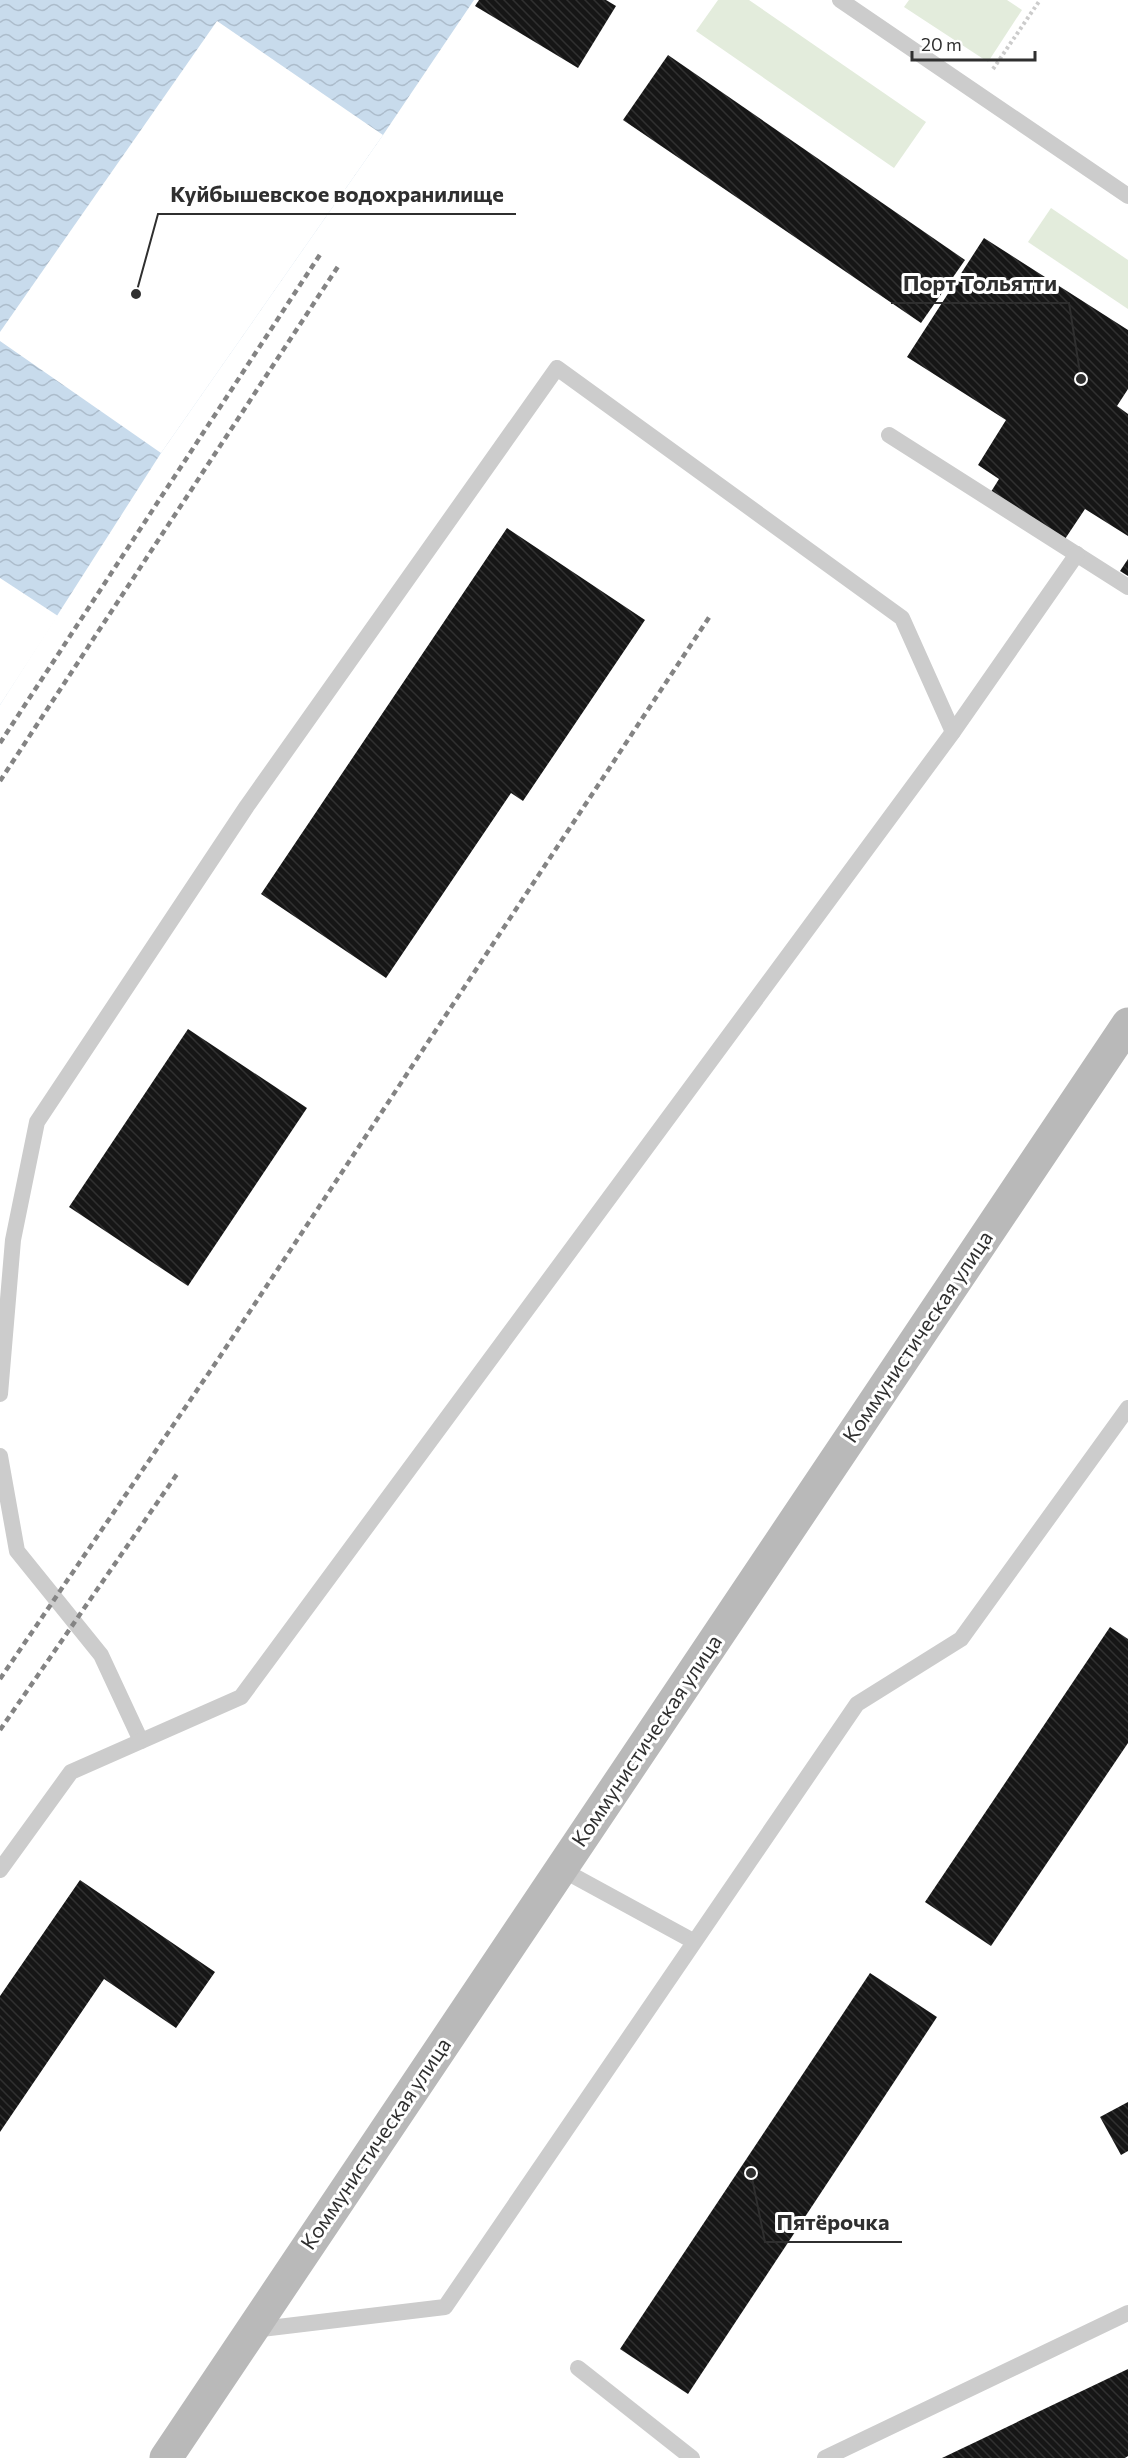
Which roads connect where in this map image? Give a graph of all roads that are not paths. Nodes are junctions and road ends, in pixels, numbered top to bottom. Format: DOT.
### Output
graph roads {
  1 [pos="840,0"];
  2 [pos="1128,196"];
  3 [pos="889,435"];
  4 [pos="1077,554"];
  5 [pos="1128,586"];
  6 [pos="953,732"];
  7 [pos="1128,1024"];
  8 [pos="0,1394"];
  9 [pos="1128,1408"];
  10 [pos="0,1456"];
  11 [pos="141,1742"];
  12 [pos="561,1869"];
  13 [pos="0,1870"];
  14 [pos="693,1941"];
  15 [pos="1128,2313"];
  16 [pos="252,2330"];
  17 [pos="578,2368"];
  18 [pos="166,2458"];
  19 [pos="692,2458"];
  20 [pos="825,2458"];
  1 -- 2 [label="lane"];
  3 -- 4 [label="lane"];
  4 -- 5 [label="lane"];
  4 -- 6 [label="lane"];
  6 -- 8 [label="lane"];
  6 -- 11 [label="lane"];
  7 -- 12 [label="main road, Коммунистическая улица"];
  9 -- 14 [label="lane"];
  10 -- 11 [label="lane"];
  11 -- 13 [label="lane"];
  12 -- 14 [label="lane"];
  12 -- 16 [label="main road, Коммунистическая улица"];
  14 -- 16 [label="lane"];
  15 -- 20 [label="lane"];
  16 -- 18 [label="main road, Коммунистическая улица"];
  17 -- 19 [label="lane"];
}
